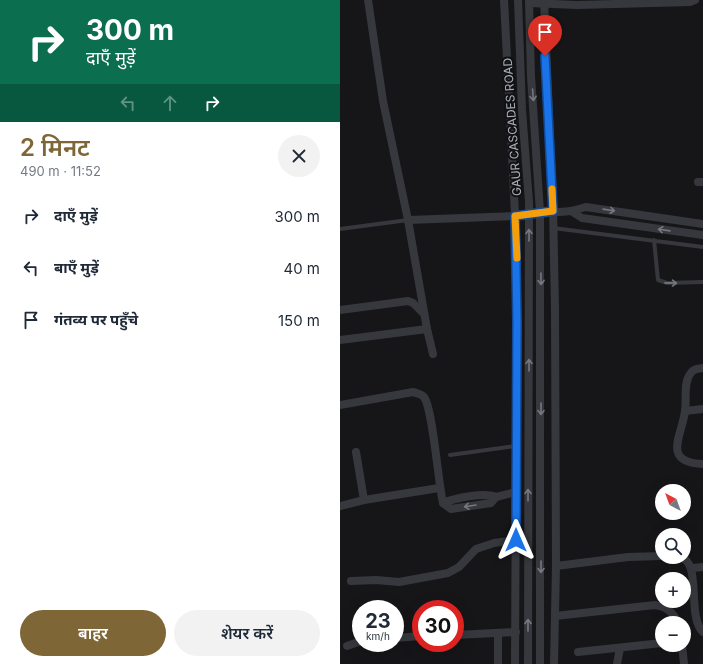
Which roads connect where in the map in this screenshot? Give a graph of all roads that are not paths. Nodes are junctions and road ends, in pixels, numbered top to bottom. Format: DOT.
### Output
graph roads {
  1 [pos="368,0"];
  2 [pos="504,0"];
  3 [pos="518,0"];
  4 [pos="695,0"];
  5 [pos="655,1"];
  6 [pos="529,2"];
  7 [pos="544,2"];
  8 [pos="553,211"];
  9 [pos="571,211"];
  10 [pos="540,212"];
  11 [pos="529,214"];
  12 [pos="515,216"];
  13 [pos="408,220"];
  14 [pos="703,224"];
  15 [pos="553,228"];
  16 [pos="340,229"];
  17 [pos="703,235"];
  18 [pos="654,240"];
  19 [pos="703,247"];
  20 [pos="703,282"];
  21 [pos="340,310"];
  22 [pos="424,314"];
  23 [pos="427,329"];
  24 [pos="340,340"];
  25 [pos="433,354"];
  26 [pos="703,368"];
  27 [pos="340,405"];
  28 [pos="703,410"];
  29 [pos="685,411"];
  30 [pos="541,441"];
  31 [pos="555,441"];
  32 [pos="516,446"];
  33 [pos="356,452"];
  34 [pos="450,455"];
  35 [pos="703,464"];
  36 [pos="439,488"];
  37 [pos="516,492"];
  38 [pos="364,500"];
  39 [pos="340,506"];
  40 [pos="516,540"];
  41 [pos="528,540"];
  42 [pos="541,540"];
  43 [pos="655,556"];
  44 [pos="690,564"];
  45 [pos="556,566"];
  46 [pos="703,567"];
  47 [pos="692,568"];
  48 [pos="351,581"];
  49 [pos="555,616"];
  50 [pos="674,616"];
  51 [pos="516,632"];
  52 [pos="703,632"];
  53 [pos="498,633"];
  54 [pos="464,635"];
  55 [pos="352,644"];
  56 [pos="655,644"];
  57 [pos="347,646"];
  58 [pos="620,648"];
  59 [pos="578,652"];
  60 [pos="683,652"];
  61 [pos="498,664"];
  62 [pos="516,664"];
  63 [pos="528,664"];
  64 [pos="540,664"];
  65 [pos="554,664"];
  66 [pos="617,664"];
  67 [pos="684,664"];
  1 -- 13 [label="street"];
  2 -- 12 [label="street"];
  3 -- 11 [label="street, GAUR CASCADES ROAD"];
  4 -- 5 [label="street"];
  5 -- 7 [label="street"];
  6 -- 7 [label="street"];
  6 -- 10 [label="street, GAUR CASCADES ROAD, one-way"];
  7 -- 8 [label="street"];
  8 -- 9 [label="street"];
  8 -- 10 [label="street"];
  8 -- 15 [label="street"];
  9 -- 14 [label="street, one-way"];
  17 -- 9 [label="street, one-way"];
  10 -- 11 [label="street"];
  10 -- 30 [label="street, GAUR CASCADES ROAD, one-way"];
  11 -- 12 [label="street"];
  41 -- 11 [label="street, GAUR CASCADES ROAD, one-way"];
  12 -- 13 [label="street"];
  12 -- 32 [label="street"];
  13 -- 16 [label="lane"];
  13 -- 22 [label="street"];
  15 -- 18 [label="lane"];
  15 -- 31 [label="street"];
  18 -- 19 [label="lane"];
  18 -- 20 [label="lane, one-way"];
  21 -- 22 [label="street"];
  22 -- 23 [label="street"];
  23 -- 24 [label="street"];
  23 -- 25 [label="street"];
  26 -- 29 [label="street"];
  27 -- 36 [label="street"];
  28 -- 29 [label="street"];
  29 -- 35 [label="street"];
  30 -- 31 [label="street"];
  30 -- 42 [label="street, GAUR CASCADES ROAD"];
  31 -- 45 [label="street"];
  32 -- 34 [label="lane"];
  32 -- 37 [label="street"];
  33 -- 38 [label="street"];
  36 -- 37 [label="street"];
  36 -- 38 [label="street"];
  37 -- 40 [label="street"];
  38 -- 39 [label="street"];
  40 -- 48 [label="street"];
  40 -- 51 [label="street"];
  41 -- 42 [label="street"];
  63 -- 41 [label="street, GAUR CASCADES ROAD, one-way"];
  42 -- 64 [label="street, GAUR CASCADES ROAD, one-way"];
  43 -- 45 [label="street"];
  44 -- 47 [label="street"];
  45 -- 49 [label="street"];
  46 -- 47 [label="street"];
  47 -- 52 [label="street"];
  49 -- 50 [label="street"];
  49 -- 65 [label="street"];
  51 -- 53 [label="street"];
  51 -- 62 [label="street"];
  53 -- 54 [label="street"];
  53 -- 61 [label="street"];
  55 -- 57 [label="street"];
  56 -- 58 [label="street"];
  58 -- 59 [label="street"];
  58 -- 66 [label="street"];
  60 -- 67 [label="street"];
}
